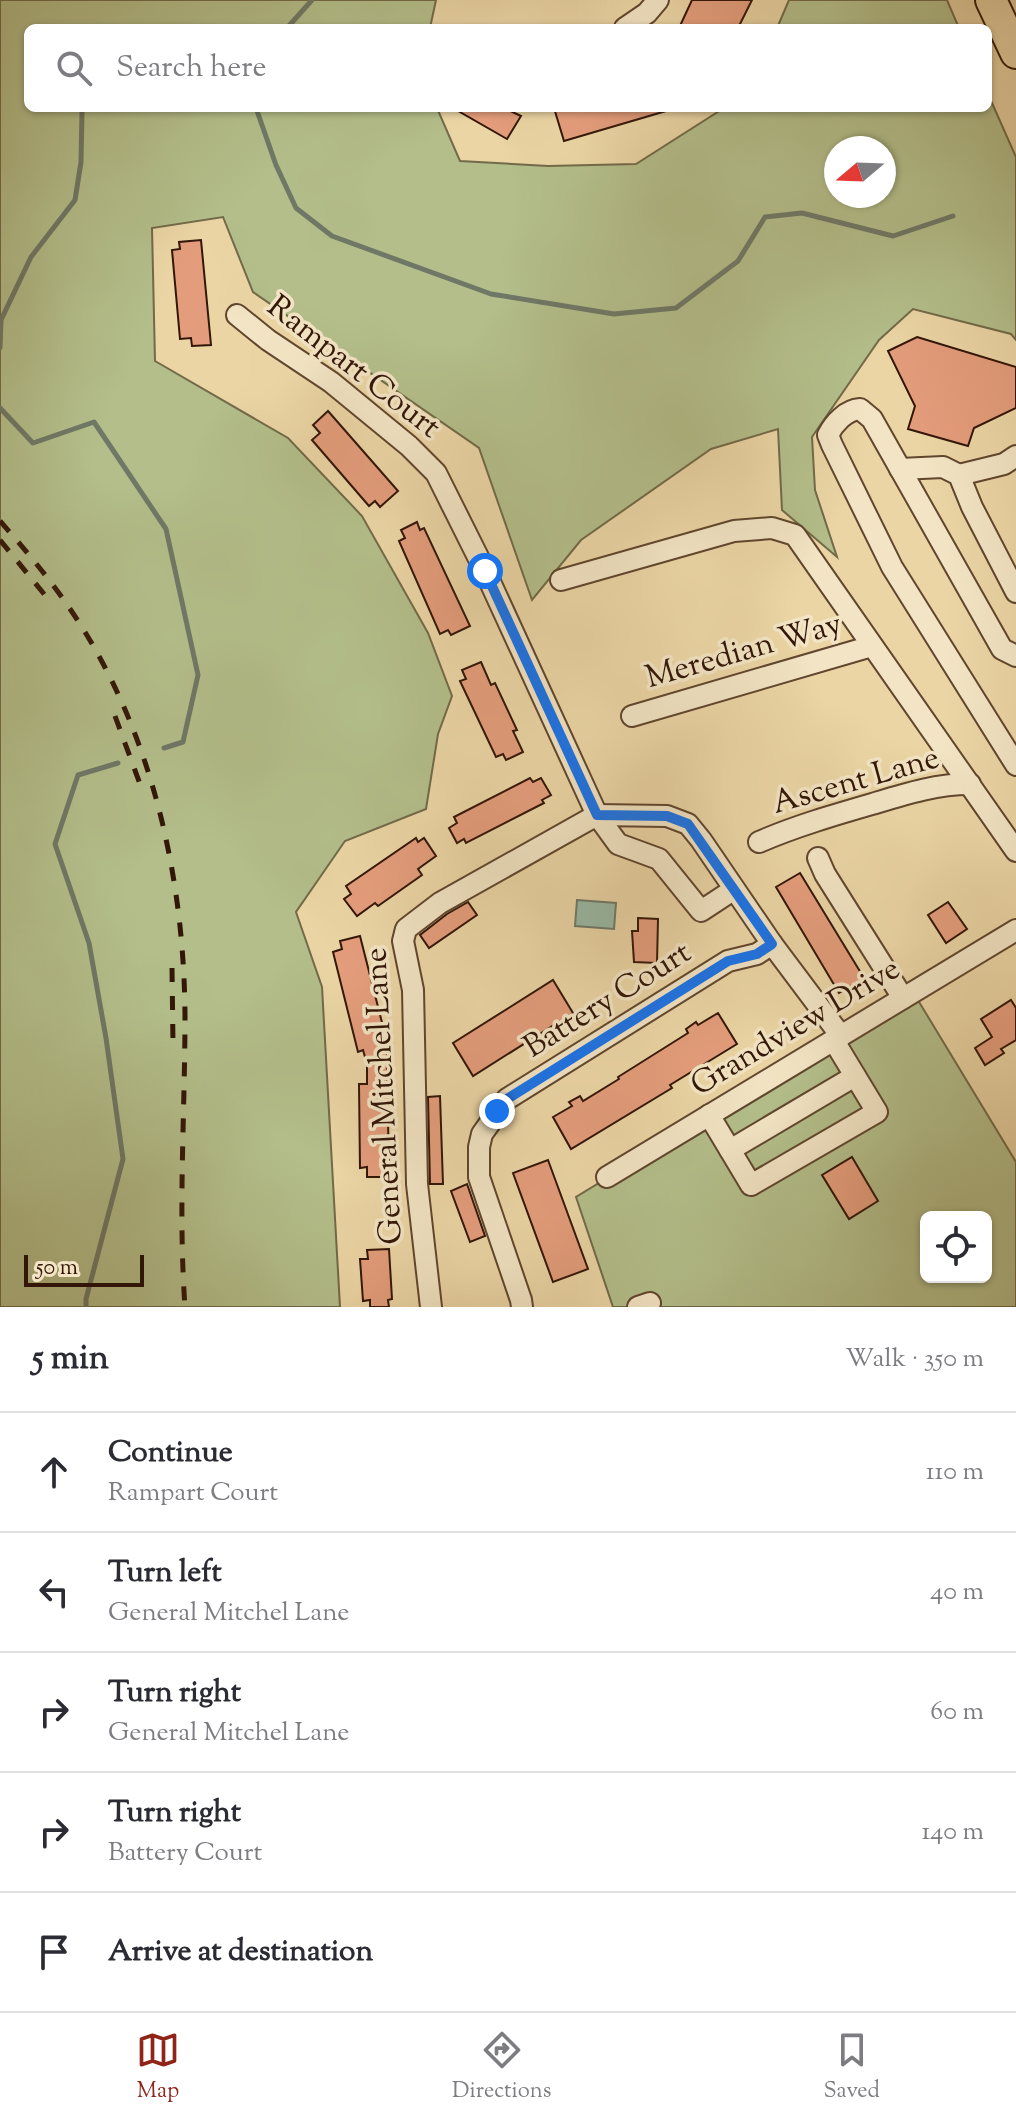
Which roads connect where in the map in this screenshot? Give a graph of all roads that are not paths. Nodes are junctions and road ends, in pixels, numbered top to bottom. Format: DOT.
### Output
graph roads {
  1 [pos="658,0"];
  2 [pos="991,0"];
  3 [pos="631,24"];
  4 [pos="1016,53"];
  5 [pos="237,315"];
  6 [pos="1016,456"];
  7 [pos="900,469"];
  8 [pos="959,475"];
  9 [pos="561,580"];
  10 [pos="1016,592"];
  11 [pos="872,646"];
  12 [pos="1016,656"];
  13 [pos="632,716"];
  14 [pos="1016,765"];
  15 [pos="970,784"];
  16 [pos="597,815"];
  17 [pos="759,842"];
  18 [pos="1016,851"];
  19 [pos="818,858"];
  20 [pos="733,890"];
  21 [pos="1016,930"];
  22 [pos="772,944"];
  23 [pos="903,998"];
  24 [pos="837,1038"];
  25 [pos="855,1076"];
  26 [pos="709,1115"];
  27 [pos="730,1150"];
  28 [pos="607,1177"];
  29 [pos="431,1307"];
  30 [pos="522,1307"];
  1 -- 3 [label="street"];
  2 -- 4 [label="highway"];
  5 -- 16 [label="street, Rampart Court"];
  6 -- 8 [label="street"];
  7 -- 8 [label="street"];
  7 -- 12 [label="street"];
  7 -- 14 [label="street"];
  8 -- 10 [label="street"];
  9 -- 11 [label="street"];
  11 -- 13 [label="street, Meredian Way"];
  11 -- 15 [label="street"];
  15 -- 17 [label="street, Ascent Lane"];
  15 -- 18 [label="street"];
  16 -- 20 [label="street"];
  16 -- 20 [label="street, Rampart Court"];
  16 -- 29 [label="street, General Mitchel Lane"];
  19 -- 23 [label="street"];
  20 -- 22 [label="street"];
  21 -- 23 [label="street, Grandview Drive"];
  22 -- 24 [label="street"];
  22 -- 30 [label="street, Battery Court"];
  23 -- 24 [label="street, Grandview Drive"];
  24 -- 25 [label="street"];
  24 -- 26 [label="street, Grandview Drive"];
  25 -- 27 [label="street"];
  25 -- 27 [label="street"];
  26 -- 27 [label="street"];
  26 -- 28 [label="street, Grandview Drive"];
}
